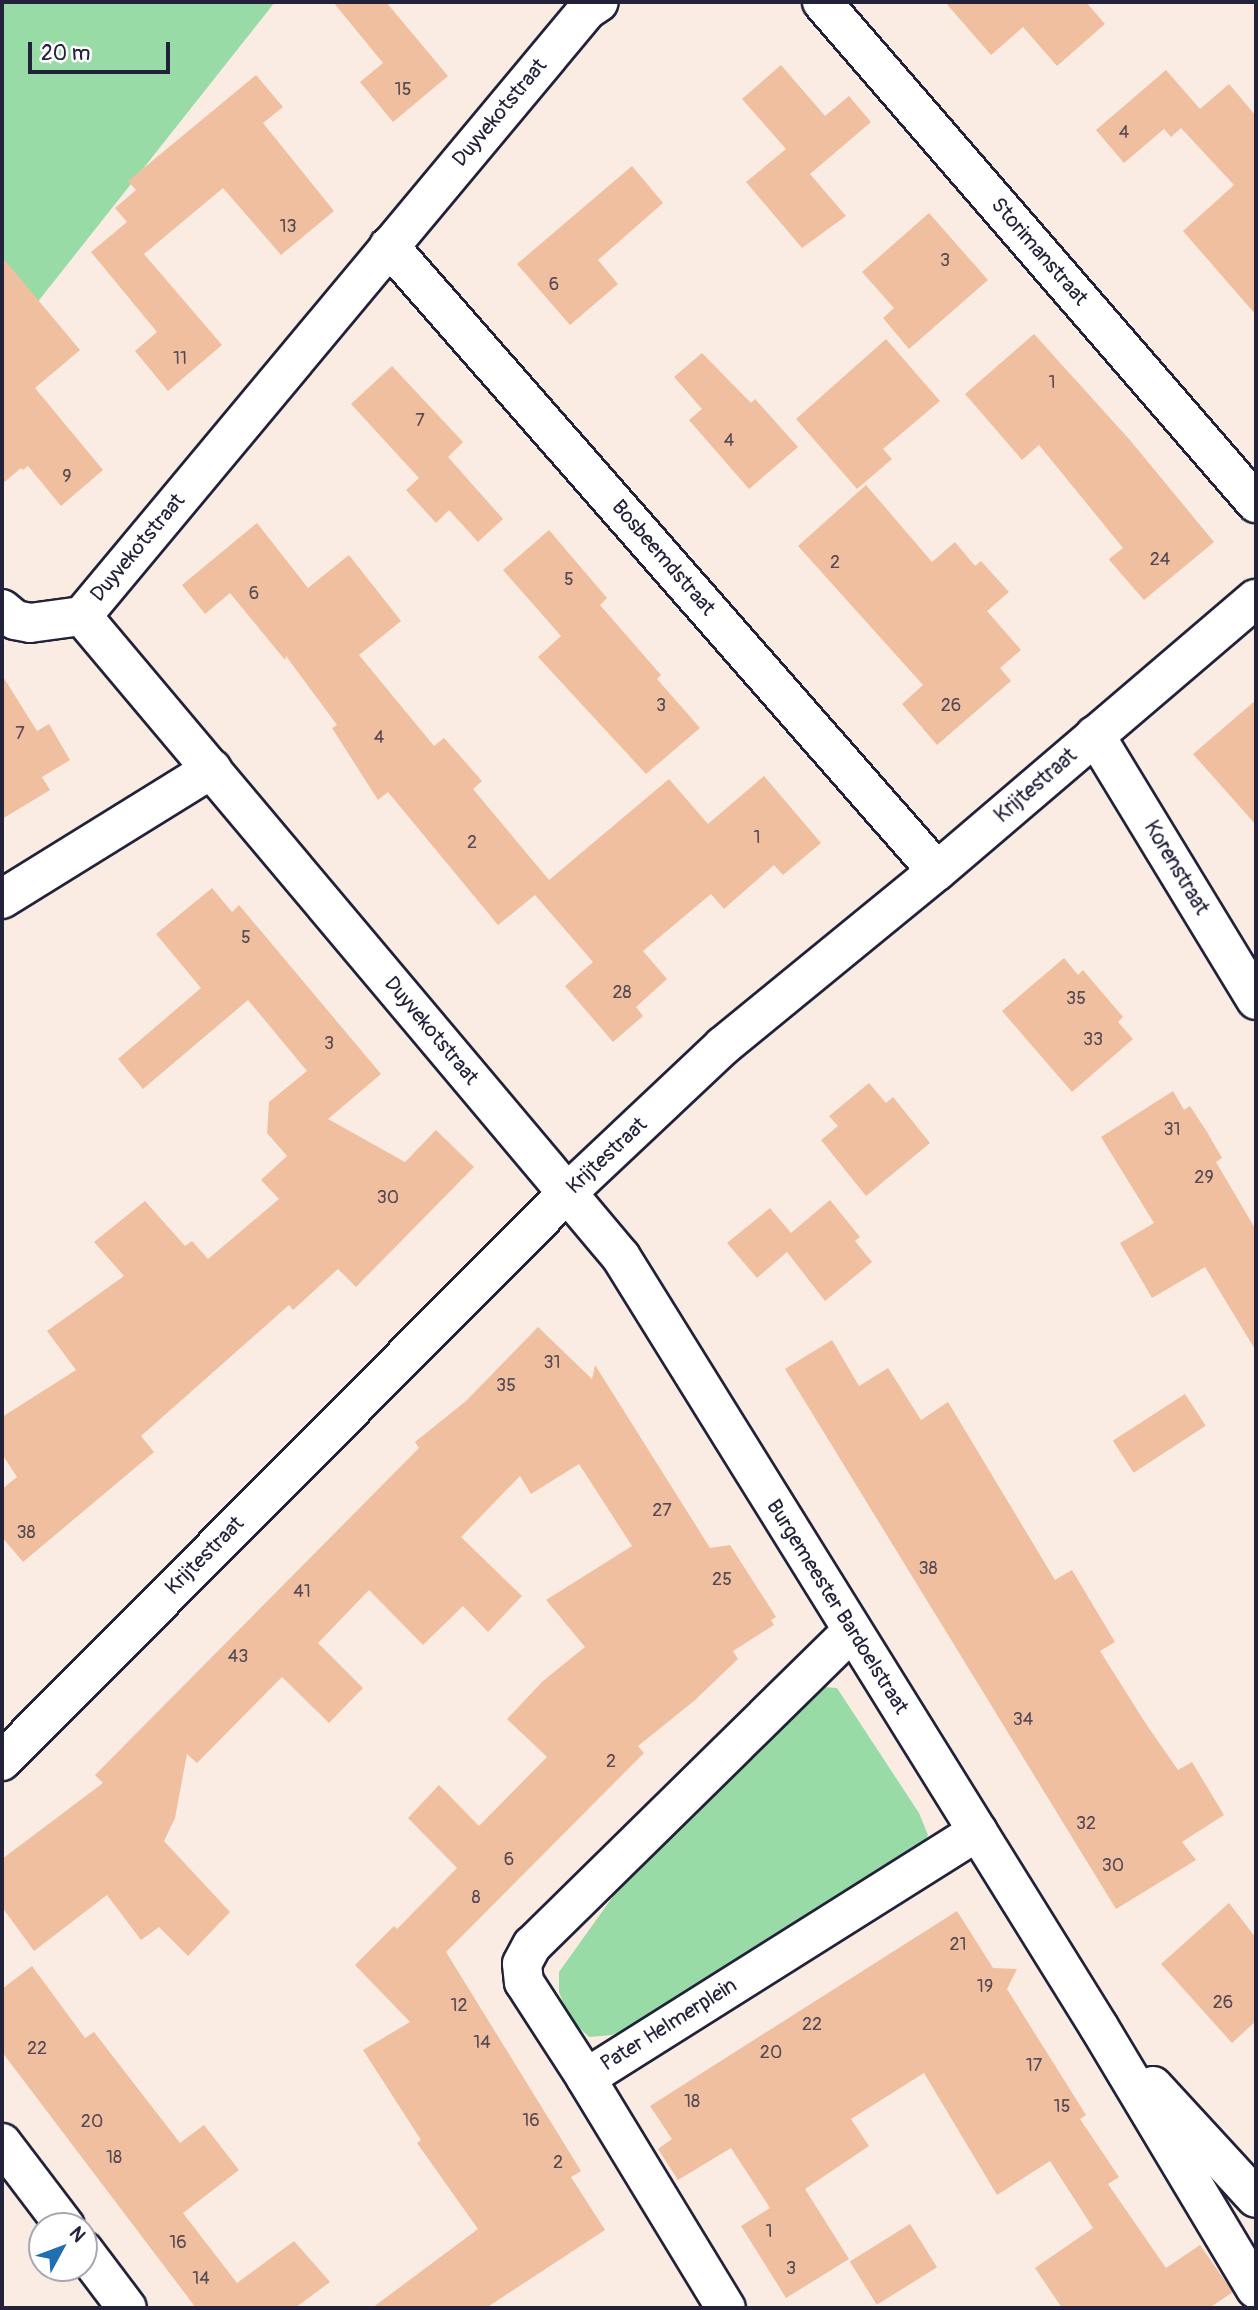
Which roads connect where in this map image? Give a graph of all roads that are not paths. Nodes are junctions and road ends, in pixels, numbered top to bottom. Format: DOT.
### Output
graph roads {
  1 [pos="599,2"];
  2 [pos="822,2"];
  3 [pos="389,246"];
  4 [pos="1256,503"];
  5 [pos="1256,599"];
  6 [pos="2,609"];
  7 [pos="82,616"];
  8 [pos="1095,735"];
  9 [pos="212,769"];
  10 [pos="937,871"];
  11 [pos="2,899"];
  12 [pos="1256,1000"];
  13 [pos="567,1193"];
  14 [pos="852,1631"];
  15 [pos="2,1761"];
  16 [pos="978,1830"];
  17 [pos="1099,2027"];
  18 [pos="586,2078"];
  19 [pos="2,2143"];
  20 [pos="1256,2198"];
  21 [pos="54,2212"];
  22 [pos="98,2280"];
  23 [pos="1256,2289"];
  24 [pos="109,2302"];
  25 [pos="726,2308"];
  1 -- 3 [label="street, Duyvekotstraat"];
  2 -- 4 [label="street, Storimanstraat"];
  3 -- 7 [label="street, Duyvekotstraat"];
  3 -- 10 [label="street, Bosbeemdstraat"];
  5 -- 8 [label="street, Krijtestraat"];
  6 -- 7 [label="street"];
  7 -- 9 [label="street, Duyvekotstraat"];
  8 -- 10 [label="street, Krijtestraat"];
  8 -- 12 [label="street, Korenstraat"];
  9 -- 11 [label="street"];
  9 -- 13 [label="street, Duyvekotstraat"];
  10 -- 13 [label="street, Krijtestraat"];
  13 -- 14 [label="street, Burgemeester Bardoelstraat"];
  13 -- 15 [label="street, Krijtestraat"];
  14 -- 16 [label="street, Burgemeester Bardoelstraat"];
  14 -- 18 [label="street, Pater Helmerplein"];
  16 -- 17 [label="street, Burgemeester Bardoelstraat"];
  16 -- 18 [label="street, Pater Helmerplein"];
  17 -- 20 [label="street, Burgemeester Bardoelstraat"];
  17 -- 23 [label="street, Burgemeester Bardoelstraat"];
  18 -- 25 [label="street"];
  19 -- 21 [label="street"];
  22 -- 24 [label="street"];
}
